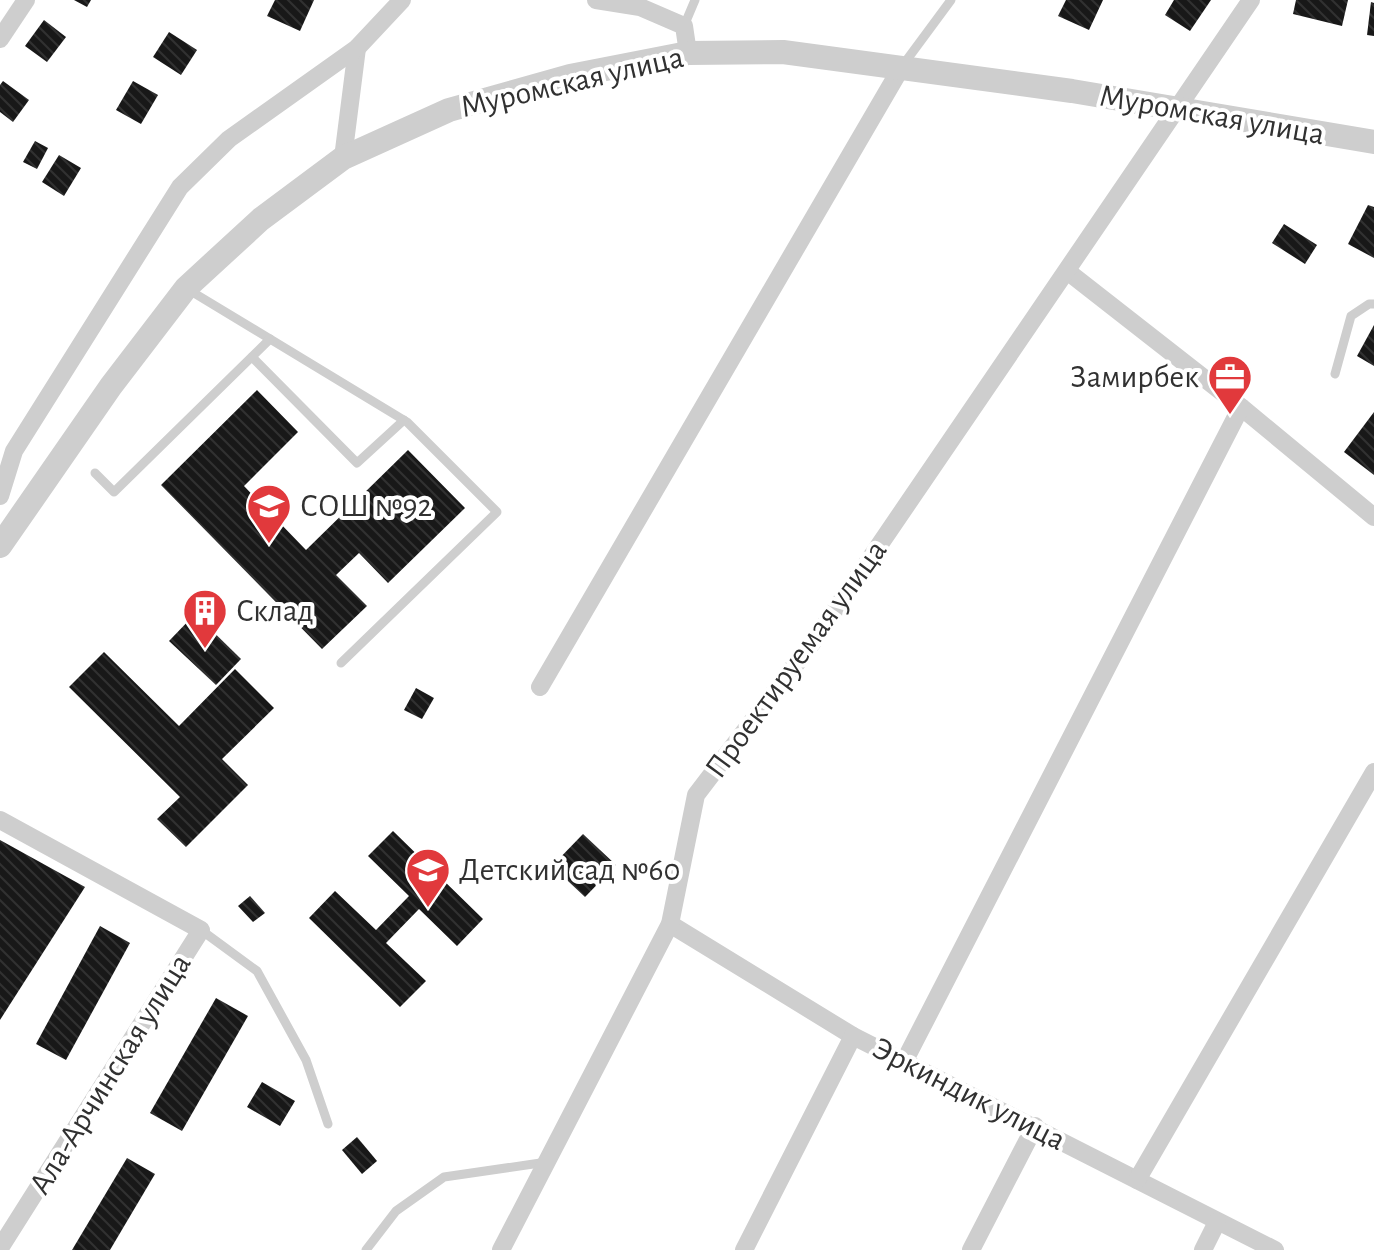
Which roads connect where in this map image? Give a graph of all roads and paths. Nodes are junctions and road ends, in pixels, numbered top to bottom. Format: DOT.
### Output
graph roads {
  1 [pos="26,0"];
  2 [pos="402,0"];
  3 [pos="596,0"];
  4 [pos="695,0"];
  5 [pos="951,0"];
  6 [pos="1251,0"];
  7 [pos="684,26"];
  8 [pos="0,39"];
  9 [pos="357,48"];
  10 [pos="688,53"];
  11 [pos="901,68"];
  12 [pos="1176,110"];
  13 [pos="1374,142"];
  14 [pos="343,158"];
  15 [pos="1067,271"];
  16 [pos="186,288"];
  17 [pos="1374,304"];
  18 [pos="270,339"];
  19 [pos="252,357"];
  20 [pos="1335,374"];
  21 [pos="1241,407"];
  22 [pos="404,420"];
  23 [pos="95,473"];
  24 [pos="0,496"];
  25 [pos="1374,517"];
  26 [pos="0,546"];
  27 [pos="341,663"];
  28 [pos="540,687"];
  29 [pos="1374,772"];
  30 [pos="0,820"];
  31 [pos="670,924"];
  32 [pos="201,930"];
  33 [pos="853,1036"];
  34 [pos="904,1062"];
  35 [pos="328,1124"];
  36 [pos="1035,1126"];
  37 [pos="547,1162"];
  38 [pos="1137,1180"];
  39 [pos="1217,1222"];
  40 [pos="0,1248"];
  41 [pos="366,1250"];
  42 [pos="501,1250"];
  43 [pos="744,1250"];
  44 [pos="971,1250"];
  45 [pos="1203,1250"];
  46 [pos="1275,1250"];
  1 -- 8 [label="street"];
  2 -- 9 [label="street"];
  3 -- 7 [label="street"];
  4 -- 7 [label="lane"];
  5 -- 11 [label="lane"];
  6 -- 12 [label="street, Проектируемая улица"];
  7 -- 10 [label="street"];
  9 -- 14 [label="street"];
  9 -- 24 [label="street"];
  10 -- 11 [label="street, Муромская улица"];
  10 -- 14 [label="street, Муромская улица"];
  11 -- 12 [label="street, Муромская улица"];
  11 -- 28 [label="street"];
  12 -- 13 [label="street, Муромская улица"];
  12 -- 15 [label="street, Проектируемая улица"];
  14 -- 16 [label="street, Муромская улица"];
  15 -- 21 [label="street"];
  15 -- 31 [label="street, Проектируемая улица"];
  16 -- 18 [label="lane"];
  16 -- 26 [label="street, Муромская улица"];
  17 -- 20 [label="lane"];
  18 -- 19 [label="lane"];
  18 -- 22 [label="lane"];
  19 -- 22 [label="lane"];
  19 -- 23 [label="lane"];
  21 -- 25 [label="street"];
  21 -- 34 [label="street"];
  22 -- 27 [label="lane"];
  29 -- 38 [label="street"];
  30 -- 32 [label="street, Ала-Арчинская улица"];
  31 -- 33 [label="street, Эркиндик улица"];
  31 -- 37 [label="street, Проектируемая улица"];
  32 -- 35 [label="lane"];
  32 -- 40 [label="street, Ала-Арчинская улица"];
  33 -- 34 [label="street, Эркиндик улица"];
  33 -- 43 [label="street"];
  34 -- 36 [label="street, Эркиндик улица"];
  36 -- 38 [label="street, Эркиндик улица"];
  36 -- 44 [label="street"];
  37 -- 41 [label="lane"];
  37 -- 42 [label="street, Проектируемая улица"];
  38 -- 39 [label="street, Эркиндик улица"];
  39 -- 45 [label="street"];
  39 -- 46 [label="street, Эркиндик улица"];
}
